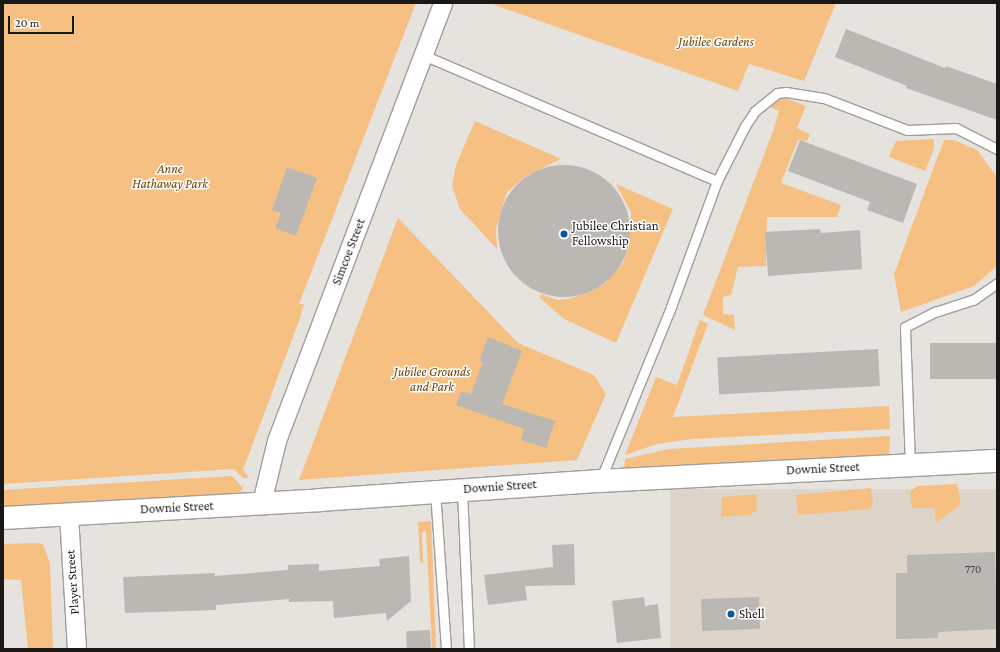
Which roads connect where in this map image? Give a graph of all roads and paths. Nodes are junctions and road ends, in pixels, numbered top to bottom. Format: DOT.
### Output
graph roads {
  1 [pos="443,3"];
  2 [pos="423,56"];
  3 [pos="997,149"];
  4 [pos="717,181"];
  5 [pos="997,282"];
  6 [pos="997,460"];
  7 [pos="910,465"];
  8 [pos="600,481"];
  9 [pos="462,490"];
  10 [pos="435,491"];
  11 [pos="262,503"];
  12 [pos="69,515"];
  13 [pos="3,518"];
  14 [pos="77,649"];
  15 [pos="446,649"];
  16 [pos="469,649"];
  1 -- 2 [label="street, Simcoe Street"];
  2 -- 4 [label="lane"];
  2 -- 11 [label="street, Simcoe Street"];
  3 -- 4 [label="lane"];
  4 -- 8 [label="lane"];
  5 -- 7 [label="lane"];
  6 -- 7 [label="main road, Downie Street"];
  7 -- 8 [label="main road, Downie Street"];
  8 -- 9 [label="main road, Downie Street"];
  9 -- 10 [label="main road, Downie Street"];
  9 -- 16 [label="lane"];
  10 -- 11 [label="main road, Downie Street"];
  10 -- 15 [label="lane"];
  11 -- 12 [label="main road, Downie Street"];
  12 -- 13 [label="main road, Downie Street"];
  12 -- 14 [label="street, Player Street"];
}
